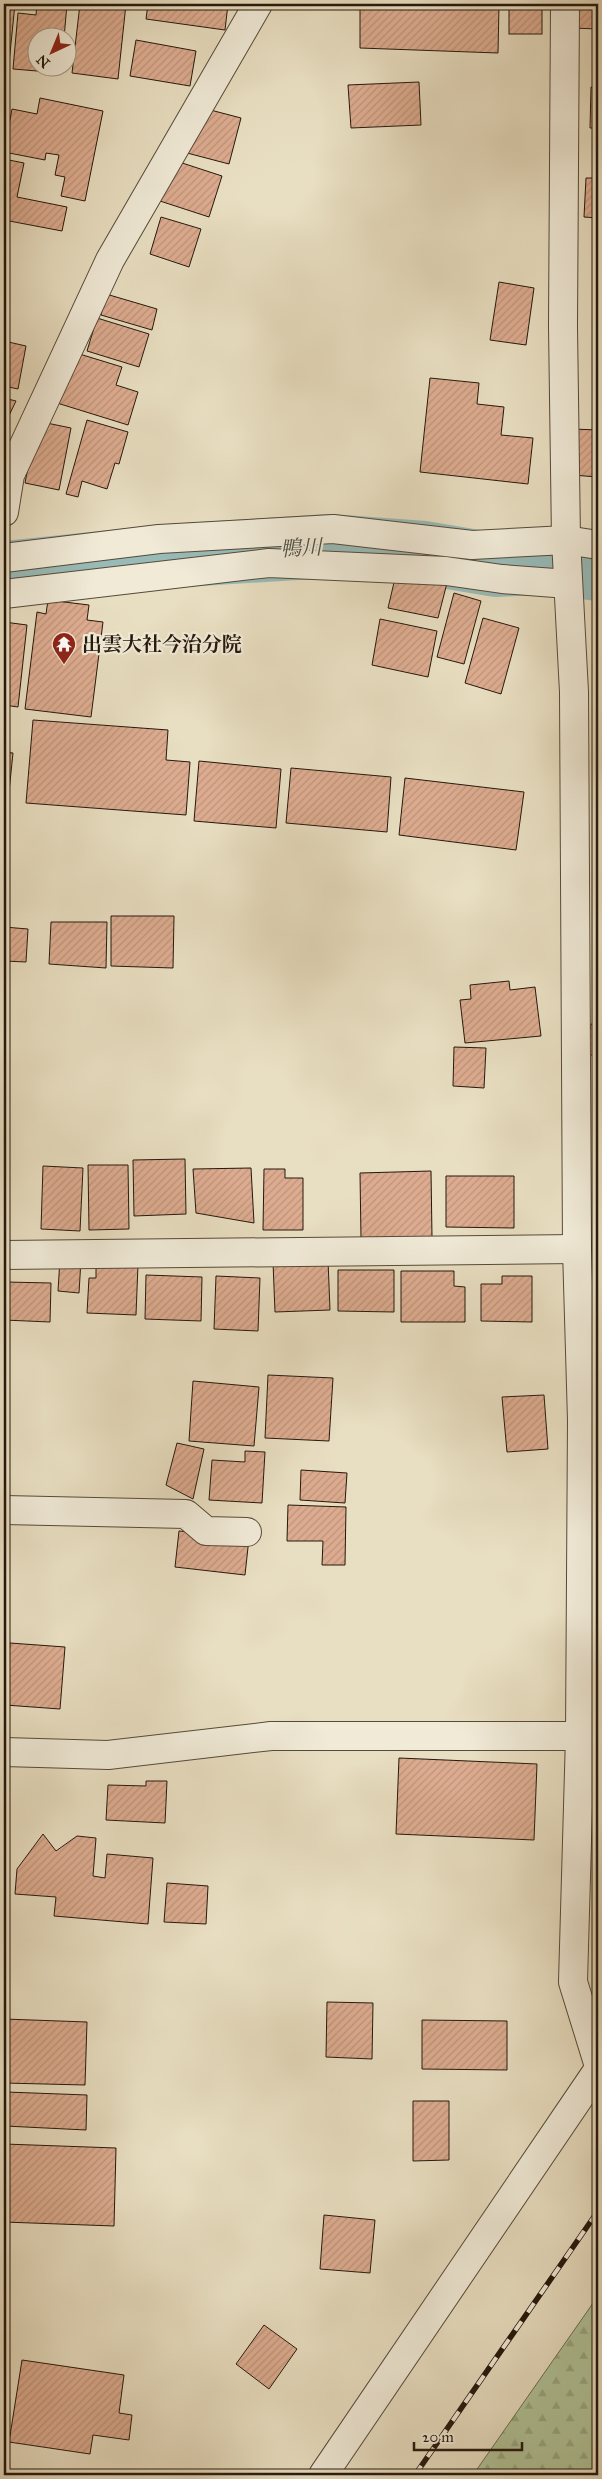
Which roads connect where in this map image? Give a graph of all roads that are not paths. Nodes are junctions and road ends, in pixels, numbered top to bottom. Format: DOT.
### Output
graph roads {
  1 [pos="258,4"];
  2 [pos="565,4"];
  3 [pos="4,512"];
  4 [pos="566,540"];
  5 [pos="598,545"];
  6 [pos="4,558"];
  7 [pos="568,584"];
  8 [pos="4,594"];
  9 [pos="577,1249"];
  10 [pos="4,1255"];
  11 [pos="4,1510"];
  12 [pos="247,1532"];
  13 [pos="580,1736"];
  14 [pos="4,1752"];
  15 [pos="598,2063"];
  16 [pos="598,2070"];
  17 [pos="324,2475"];
  1 -- 3 [label="street"];
  2 -- 4 [label="street"];
  4 -- 5 [label="street"];
  4 -- 6 [label="street"];
  4 -- 7 [label="street"];
  7 -- 8 [label="street"];
  7 -- 9 [label="street"];
  9 -- 10 [label="street"];
  9 -- 13 [label="street"];
  11 -- 12 [label="street"];
  13 -- 14 [label="street"];
  13 -- 15 [label="street"];
  16 -- 17 [label="street"];
}
